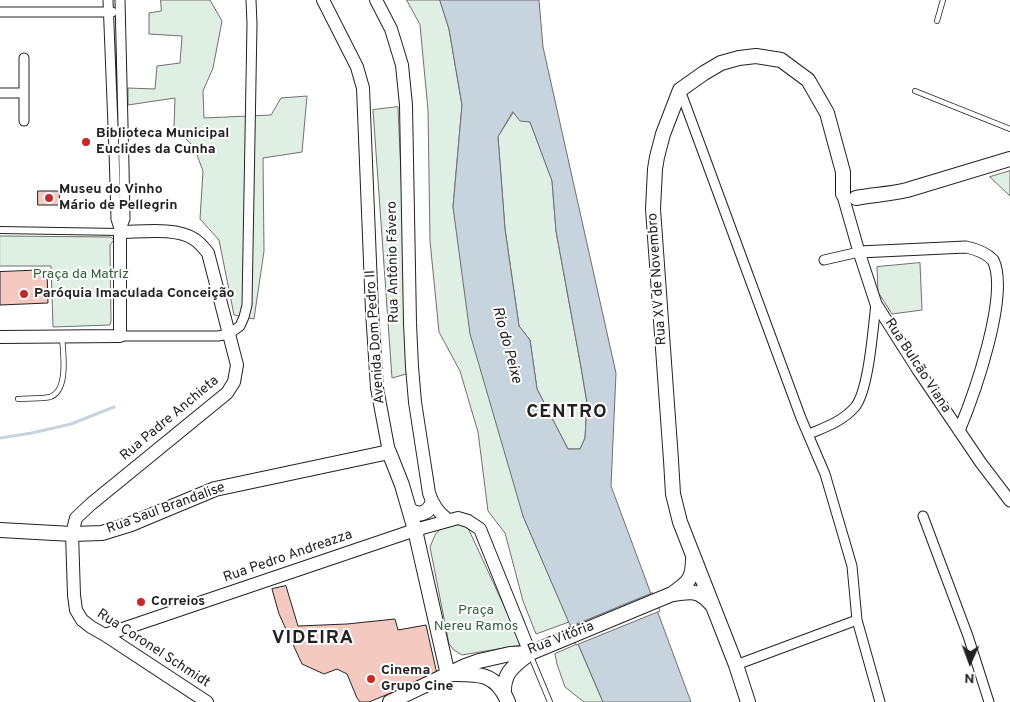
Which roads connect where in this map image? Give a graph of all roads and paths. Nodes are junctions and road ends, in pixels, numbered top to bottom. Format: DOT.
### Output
graph roads {
  1 [pos="108,0"];
  2 [pos="120,0"];
  3 [pos="251,0"];
  4 [pos="376,0"];
  5 [pos="943,0"];
  6 [pos="324,1"];
  7 [pos="0,12"];
  8 [pos="108,12"];
  9 [pos="120,12"];
  10 [pos="937,21"];
  11 [pos="24,58"];
  12 [pos="680,90"];
  13 [pos="915,91"];
  14 [pos="0,93"];
  15 [pos="24,93"];
  16 [pos="24,121"];
  17 [pos="1010,129"];
  18 [pos="1010,159"];
  19 [pos="851,195"];
  20 [pos="0,230"];
  21 [pos="120,232"];
  22 [pos="859,252"];
  23 [pos="824,260"];
  24 [pos="876,304"];
  25 [pos="229,334"];
  26 [pos="62,336"];
  27 [pos="120,336"];
  28 [pos="0,337"];
  29 [pos="18,399"];
  30 [pos="959,431"];
  31 [pos="808,434"];
  32 [pos="389,452"];
  33 [pos="1010,501"];
  34 [pos="432,504"];
  35 [pos="409,509"];
  36 [pos="923,516"];
  37 [pos="448,520"];
  38 [pos="0,530"];
  39 [pos="415,530"];
  40 [pos="72,534"];
  41 [pos="694,557"];
  42 [pos="668,596"];
  43 [pos="712,605"];
  44 [pos="857,620"];
  45 [pos="105,635"];
  46 [pos="530,653"];
  47 [pos="736,665"];
  48 [pos="448,675"];
  49 [pos="506,697"];
  50 [pos="206,702"];
  51 [pos="390,702"];
  52 [pos="550,702"];
  53 [pos="748,702"];
  54 [pos="880,702"];
  55 [pos="989,702"];
  1 -- 8 [label="street"];
  2 -- 9 [label="street"];
  3 -- 25 [label="street"];
  4 -- 34 [label="main road, Rua Antônio Fávero"];
  5 -- 10 [label="lane"];
  6 -- 32 [label="main road, Avenida Dom Pedro II"];
  7 -- 8 [label="street"];
  8 -- 9 [label="street"];
  8 -- 21 [label="street"];
  9 -- 21 [label="street"];
  11 -- 15 [label="street"];
  12 -- 19 [label="main road, Rua Bulcão Viana"];
  12 -- 31 [label="street"];
  12 -- 41 [label="main road, Rua XV de Novembro"];
  13 -- 17 [label="lane"];
  14 -- 15 [label="street"];
  15 -- 16 [label="street"];
  18 -- 19 [label="main road"];
  19 -- 22 [label="street, Rua Bulcão Viana"];
  20 -- 21 [label="street"];
  21 -- 25 [label="main road, Rua Padre Anchieta"];
  21 -- 27 [label="main road"];
  22 -- 23 [label="street"];
  22 -- 24 [label="street, Rua Bulcão Viana"];
  22 -- 30 [label="street"];
  24 -- 30 [label="street, Rua Bulcão Viana"];
  24 -- 31 [label="street"];
  25 -- 27 [label="street"];
  25 -- 40 [label="main road, Rua Padre Anchieta"];
  26 -- 27 [label="main road"];
  26 -- 28 [label="main road"];
  26 -- 29 [label="lane"];
  30 -- 33 [label="street, Rua Bulcão Viana"];
  31 -- 44 [label="street"];
  32 -- 35 [label="main road, Avenida Dom Pedro II"];
  32 -- 40 [label="main road, Rua Saul Brandalise"];
  34 -- 35 [label="main road"];
  34 -- 37 [label="main road"];
  35 -- 39 [label="main road, Avenida Dom Pedro II"];
  36 -- 55 [label="street"];
  37 -- 39 [label="main road, Rua Pedro Andreazza"];
  37 -- 46 [label="main road, Rua Pedro Andreazza"];
  38 -- 40 [label="main road, Rua Saul Brandalise"];
  39 -- 45 [label="main road, Rua Pedro Andreazza"];
  39 -- 48 [label="main road, Avenida Dom Pedro II"];
  40 -- 45 [label="main road, Rua Coronel Schmidt"];
  41 -- 42 [label="main road, Rua Vitória"];
  41 -- 43 [label="main road, Rua XV de Novembro"];
  42 -- 43 [label="main road, Rua Vitória"];
  42 -- 46 [label="main road, Rua Vitória"];
  43 -- 47 [label="main road, Rua XV de Novembro"];
  44 -- 47 [label="street"];
  44 -- 54 [label="street"];
  45 -- 50 [label="main road, Rua Coronel Schmidt"];
  46 -- 48 [label="main road, Rua Vitória"];
  46 -- 49 [label="main road"];
  46 -- 52 [label="lane"];
  47 -- 53 [label="main road, Rua XV de Novembro"];
  48 -- 49 [label="main road"];
  48 -- 51 [label="main road, Rua Vitória"];
}
